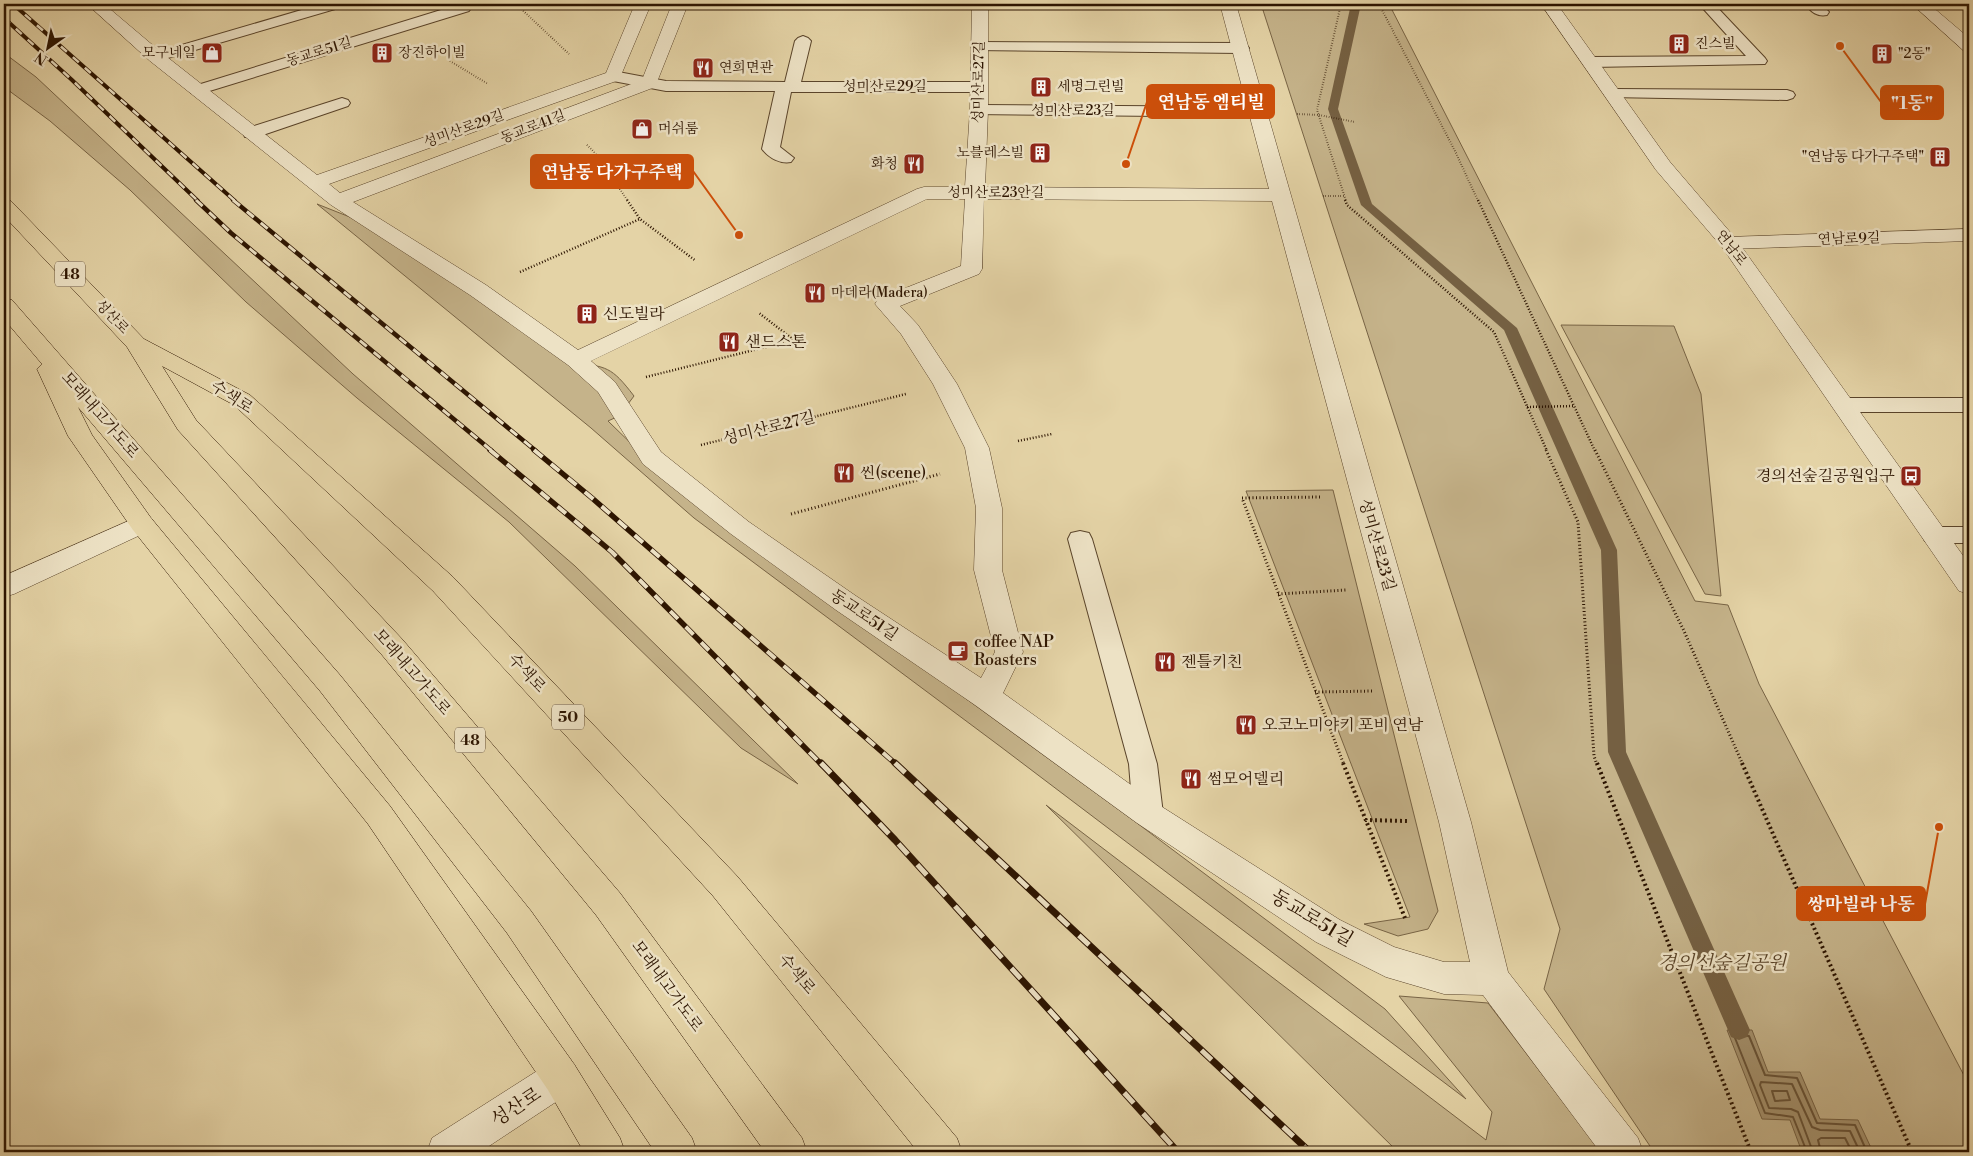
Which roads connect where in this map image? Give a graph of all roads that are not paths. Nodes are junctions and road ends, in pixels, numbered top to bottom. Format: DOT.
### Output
graph roads {
  1 [pos="95,4"];
  2 [pos="290,4"];
  3 [pos="337,4"];
  4 [pos="460,4"];
  5 [pos="643,4"];
  6 [pos="680,4"];
  7 [pos="980,4"];
  8 [pos="1228,4"];
  9 [pos="1548,4"];
  10 [pos="1706,4"];
  11 [pos="1920,4"];
  12 [pos="304,13"];
  13 [pos="803,41"];
  14 [pos="1969,46"];
  15 [pos="980,47"];
  16 [pos="1240,48"];
  17 [pos="156,57"];
  18 [pos="1591,62"];
  19 [pos="613,76"];
  20 [pos="649,83"];
  21 [pos="788,87"];
  22 [pos="978,88"];
  23 [pos="197,90"];
  24 [pos="1614,94"];
  25 [pos="1787,95"];
  26 [pos="342,103"];
  27 [pos="979,110"];
  28 [pos="1258,112"];
  29 [pos="252,133"];
  30 [pos="785,158"];
  31 [pos="316,182"];
  32 [pos="974,192"];
  33 [pos="1282,195"];
  34 [pos="338,201"];
  35 [pos="4,205"];
  36 [pos="1969,235"];
  37 [pos="1729,242"];
  38 [pos="4,305"];
  39 [pos="36,340"];
  40 [pos="136,343"];
  41 [pos="576,360"];
  42 [pos="1844,405"];
  43 [pos="1969,405"];
  44 [pos="142,524"];
  45 [pos="1934,535"];
  46 [pos="1969,536"];
  47 [pos="1080,539"];
  48 [pos="1969,584"];
  49 [pos="4,587"];
  50 [pos="986,697"];
  51 [pos="1148,814"];
  52 [pos="1492,979"];
  53 [pos="561,1078"];
  54 [pos="446,1152"];
  55 [pos="606,1152"];
  56 [pos="678,1152"];
  57 [pos="788,1152"];
  58 [pos="943,1152"];
  59 [pos="1624,1152"];
  1 -- 17 [label="street, 동교로51길"];
  2 -- 12 [label="lane"];
  3 -- 12 [label="lane"];
  4 -- 23 [label="lane, 동교로51길"];
  5 -- 19 [label="street"];
  6 -- 20 [label="street"];
  7 -- 15 [label="street, 성미산로27길"];
  8 -- 16 [label="street, 성미산로23길"];
  9 -- 18 [label="street, 연남로"];
  10 -- 18 [label="lane"];
  11 -- 14 [label="street"];
  12 -- 17 [label="lane"];
  13 -- 21 [label="lane"];
  15 -- 16 [label="lane"];
  15 -- 22 [label="street, 성미산로27길"];
  16 -- 28 [label="street, 성미산로23길"];
  17 -- 23 [label="street, 동교로51길"];
  18 -- 24 [label="street, 연남로"];
  19 -- 20 [label="lane, 성미산로29길"];
  19 -- 31 [label="street, 성미산로29길"];
  20 -- 21 [label="lane, 성미산로29길"];
  20 -- 34 [label="street, 동교로41길"];
  21 -- 22 [label="lane, 성미산로29길"];
  21 -- 30 [label="lane"];
  22 -- 27 [label="street, 성미산로27길"];
  23 -- 29 [label="street, 동교로51길"];
  24 -- 25 [label="lane"];
  24 -- 37 [label="street, 연남로"];
  26 -- 29 [label="lane"];
  27 -- 28 [label="lane, 성미산로23길"];
  27 -- 32 [label="street, 성미산로27길"];
  28 -- 33 [label="street, 성미산로23길"];
  29 -- 31 [label="street, 동교로51길"];
  31 -- 34 [label="street, 동교로51길"];
  32 -- 33 [label="street, 성미산로23안길"];
  32 -- 41 [label="street, 성미산로23안길"];
  32 -- 50 [label="street, 성미산로27길"];
  33 -- 52 [label="street, 성미산로23길"];
  34 -- 41 [label="street, 동교로51길"];
  35 -- 40 [label="main road, 성산로 / 48"];
  36 -- 37 [label="street, 연남로9길"];
  37 -- 42 [label="street, 연남로"];
  38 -- 39 [label="main road"];
  39 -- 44 [label="main road"];
  39 -- 56 [label="main road, 모래내고가도로"];
  40 -- 57 [label="main road, 모래내고가도로 / 48"];
  40 -- 58 [label="main road, 수색로 / 50"];
  41 -- 50 [label="street, 동교로51길"];
  42 -- 43 [label="lane"];
  42 -- 45 [label="street, 연남로"];
  44 -- 49 [label="street"];
  44 -- 53 [label="main road"];
  45 -- 46 [label="lane"];
  45 -- 48 [label="street, 연남로"];
  47 -- 51 [label="lane"];
  50 -- 51 [label="street, 동교로51길"];
  51 -- 52 [label="street, 동교로51길"];
  52 -- 59 [label="street"];
  53 -- 54 [label="street, 성산로"];
  53 -- 55 [label="main road"];
}
